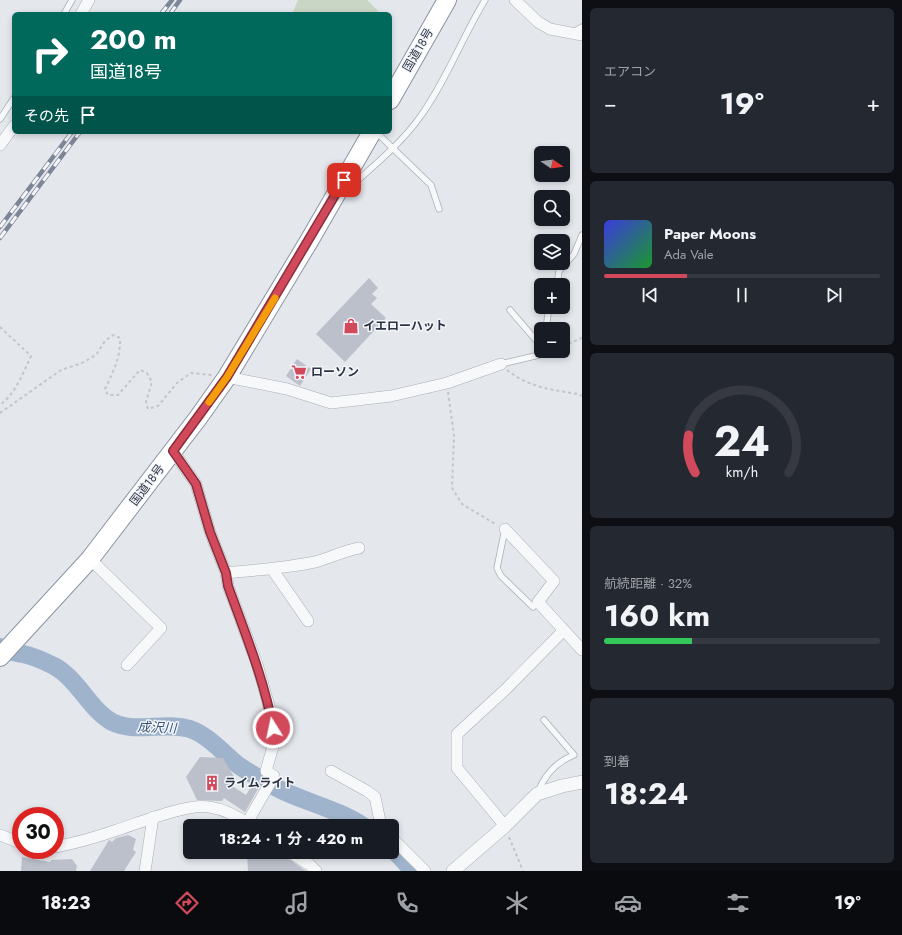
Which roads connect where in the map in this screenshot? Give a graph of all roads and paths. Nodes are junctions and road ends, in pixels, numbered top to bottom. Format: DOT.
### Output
graph roads {
  1 [pos="72,0"];
  2 [pos="89,0"];
  3 [pos="447,0"];
  4 [pos="485,0"];
  5 [pos="515,0"];
  6 [pos="65,12"];
  7 [pos="82,12"];
  8 [pos="582,27"];
  9 [pos="576,34"];
  10 [pos="392,96"];
  11 [pos="12,101"];
  12 [pos="0,119"];
  13 [pos="12,129"];
  14 [pos="371,134"];
  15 [pos="378,134"];
  16 [pos="0,145"];
  17 [pos="392,149"];
  18 [pos="330,204"];
  19 [pos="439,208"];
  20 [pos="582,235"];
  21 [pos="558,278"];
  22 [pos="510,310"];
  23 [pos="0,327"];
  24 [pos="534,338"];
  25 [pos="582,338"];
  26 [pos="570,343"];
  27 [pos="534,356"];
  28 [pos="501,364"];
  29 [pos="227,377"];
  30 [pos="447,383"];
  31 [pos="582,396"];
  32 [pos="0,405"];
  33 [pos="0,413"];
  34 [pos="173,451"];
  35 [pos="504,529"];
  36 [pos="359,548"];
  37 [pos="90,559"];
  38 [pos="272,568"];
  39 [pos="226,573"];
  40 [pos="538,602"];
  41 [pos="308,621"];
  42 [pos="563,631"];
  43 [pos="582,650"];
  44 [pos="0,656"];
  45 [pos="127,666"];
  46 [pos="544,720"];
  47 [pos="331,772"];
  48 [pos="582,782"];
  49 [pos="537,794"];
  50 [pos="153,817"];
  51 [pos="240,819"];
  52 [pos="252,819"];
  53 [pos="380,819"];
  54 [pos="505,826"];
  55 [pos="0,835"];
  56 [pos="12,840"];
  57 [pos="64,845"];
  58 [pos="399,845"];
  59 [pos="300,859"];
  60 [pos="145,871"];
  61 [pos="316,871"];
  62 [pos="425,871"];
  63 [pos="453,871"];
  64 [pos="523,871"];
  1 -- 6 [label="lane"];
  2 -- 7 [label="street"];
  3 -- 10 [label="highway, 国道18号"];
  4 -- 17 [label="lane"];
  5 -- 9 [label="street"];
  8 -- 9 [label="lane"];
  11 -- 12 [label="lane"];
  13 -- 16 [label="street"];
  14 -- 18 [label="highway, 国道18号"];
  15 -- 17 [label="lane"];
  17 -- 18 [label="lane"];
  17 -- 19 [label="lane"];
  18 -- 29 [label="highway, 国道18号"];
  20 -- 21 [label="lane"];
  22 -- 24 [label="lane"];
  23 -- 32 [label="path"];
  25 -- 26 [label="path"];
  27 -- 28 [label="lane"];
  28 -- 30 [label="street"];
  28 -- 31 [label="path"];
  29 -- 30 [label="street"];
  29 -- 33 [label="path"];
  29 -- 34 [label="highway, 国道18号"];
  30 -- 35 [label="path"];
  34 -- 37 [label="highway, 国道18号"];
  34 -- 39 [label="street"];
  35 -- 40 [label="street"];
  35 -- 40 [label="lane"];
  36 -- 38 [label="street"];
  37 -- 44 [label="highway, 国道18号"];
  37 -- 45 [label="street"];
  38 -- 39 [label="street"];
  38 -- 41 [label="street"];
  39 -- 52 [label="street"];
  40 -- 42 [label="street"];
  42 -- 43 [label="street"];
  42 -- 54 [label="street"];
  46 -- 49 [label="lane"];
  47 -- 53 [label="street"];
  48 -- 49 [label="street"];
  49 -- 54 [label="street"];
  50 -- 51 [label="street"];
  50 -- 57 [label="street"];
  50 -- 60 [label="street"];
  54 -- 63 [label="street"];
  54 -- 64 [label="path"];
  55 -- 56 [label="street"];
  58 -- 62 [label="street"];
  59 -- 61 [label="street"];
}
